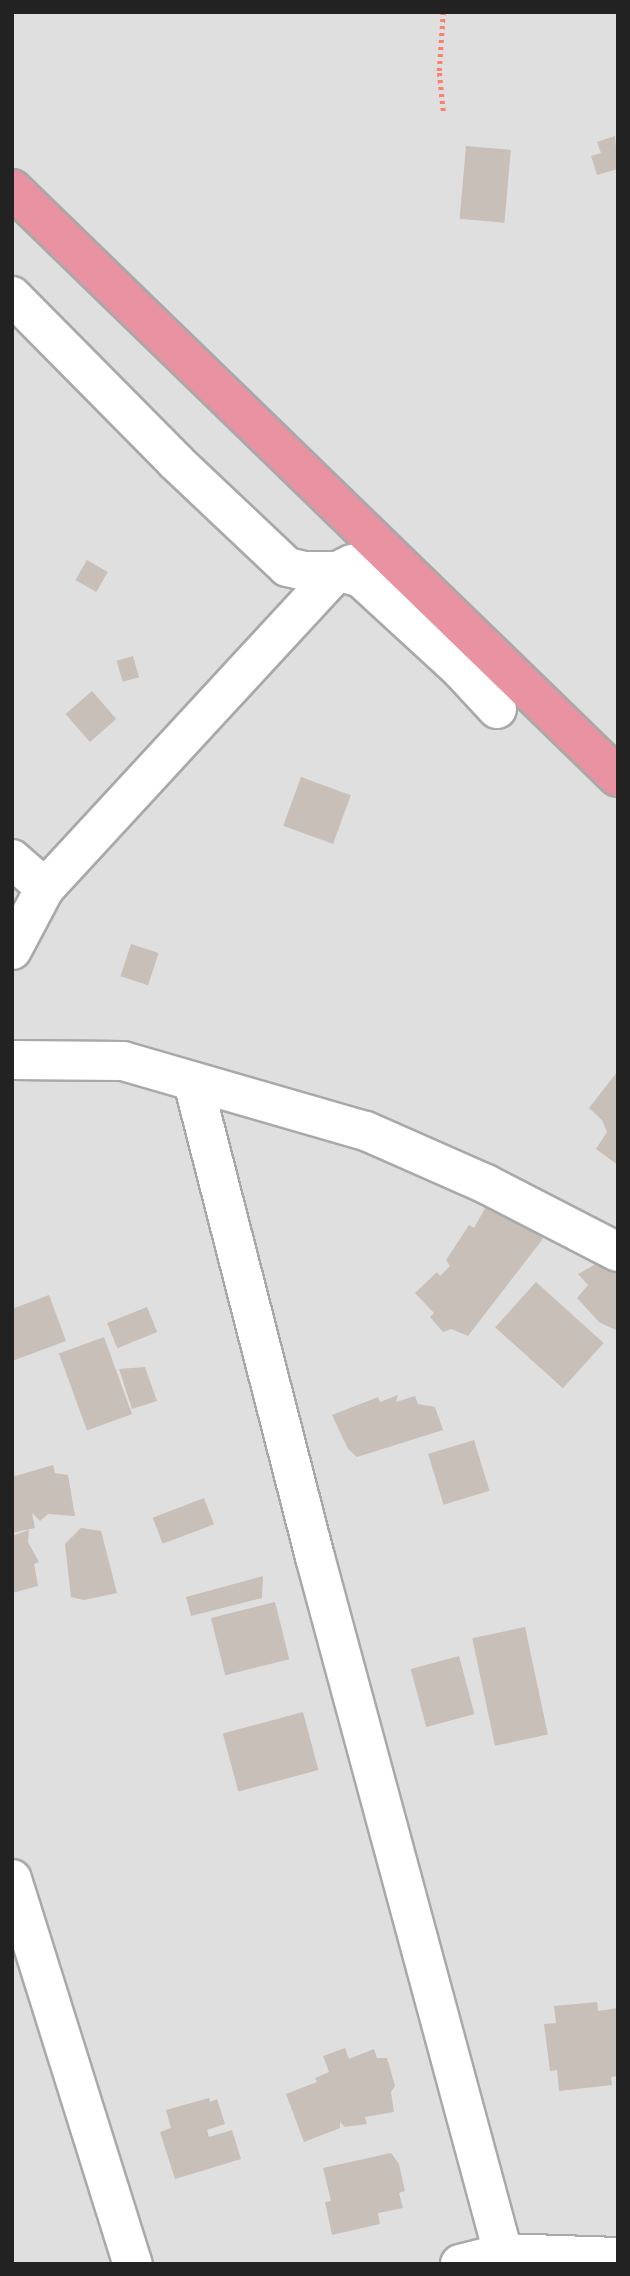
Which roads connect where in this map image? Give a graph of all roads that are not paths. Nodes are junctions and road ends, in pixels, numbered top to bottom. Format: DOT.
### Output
graph roads {
  1 [pos="12,190"];
  2 [pos="12,296"];
  3 [pos="383,550"];
  4 [pos="338,570"];
  5 [pos="497,709"];
  6 [pos="618,777"];
  7 [pos="12,859"];
  8 [pos="45,888"];
  9 [pos="12,950"];
  10 [pos="12,1060"];
  11 [pos="193,1082"];
  12 [pos="618,1252"];
  13 [pos="12,1879"];
  14 [pos="503,2253"];
  15 [pos="618,2257"];
  16 [pos="133,2264"];
  17 [pos="460,2264"];
  1 -- 3 [label="highway"];
  2 -- 4 [label="street"];
  3 -- 4 [label="street"];
  3 -- 6 [label="highway"];
  4 -- 5 [label="street"];
  4 -- 8 [label="street"];
  7 -- 8 [label="street"];
  8 -- 9 [label="street"];
  10 -- 11 [label="street"];
  11 -- 12 [label="street"];
  11 -- 14 [label="street"];
  13 -- 16 [label="street"];
  14 -- 15 [label="street"];
  14 -- 17 [label="street"];
}
